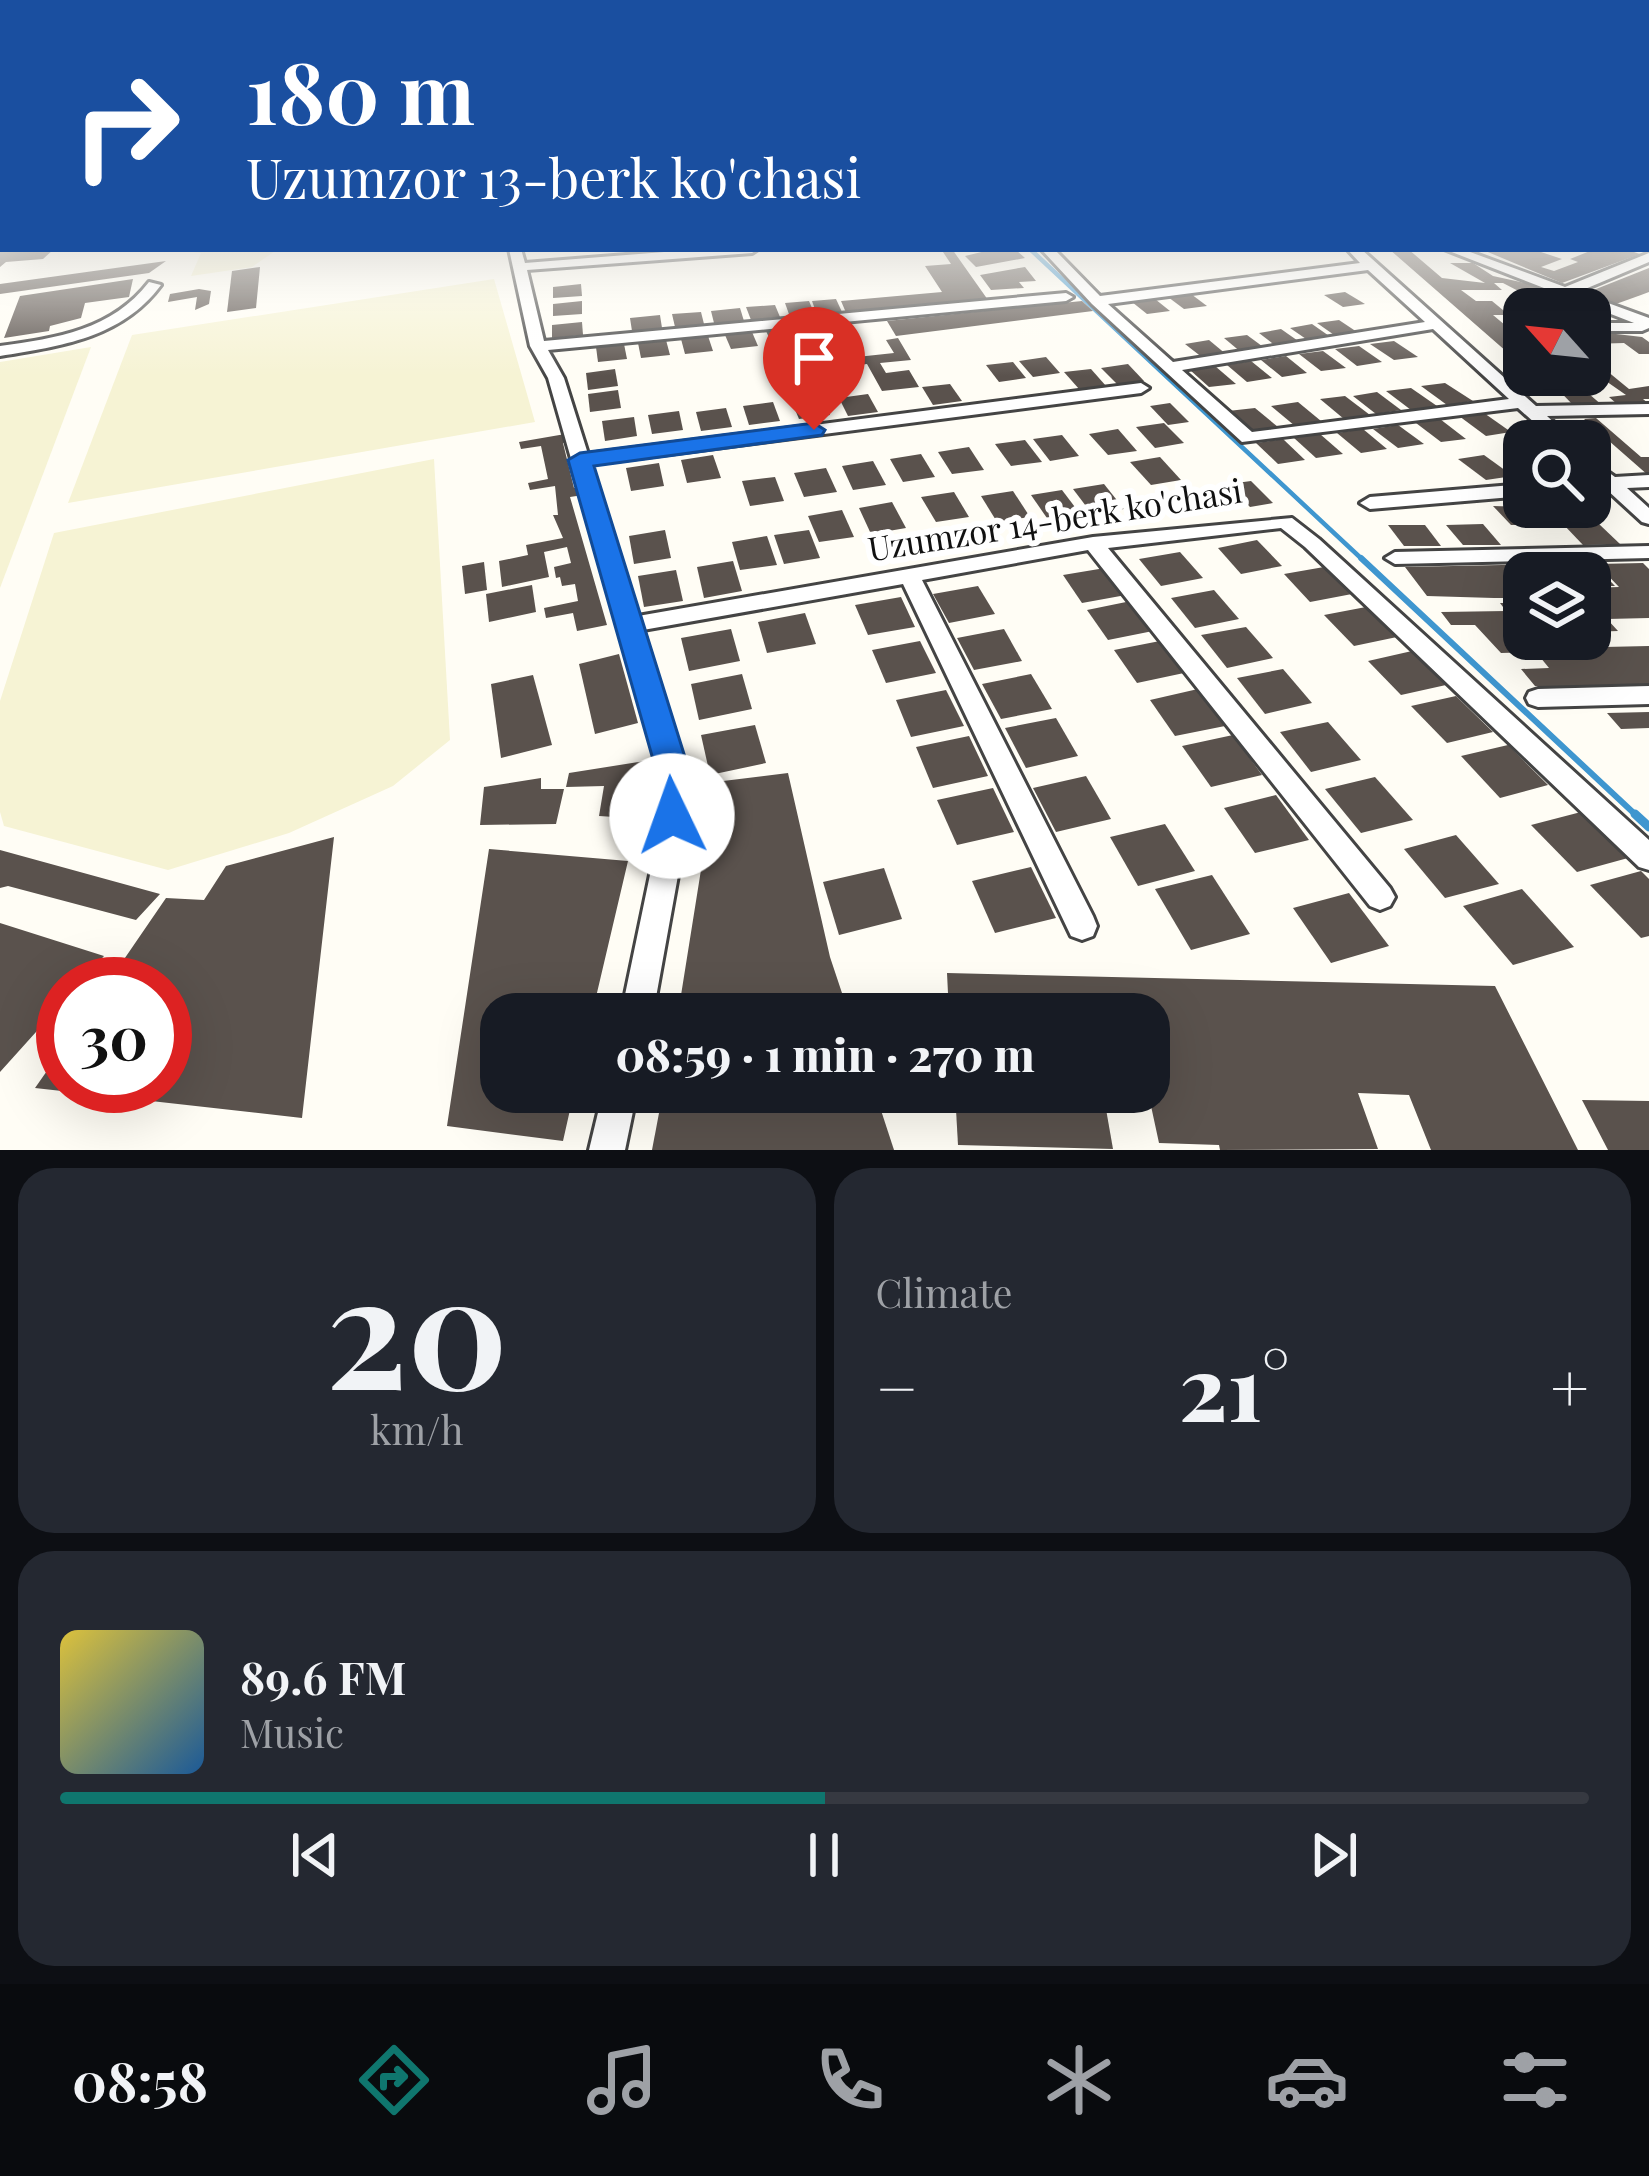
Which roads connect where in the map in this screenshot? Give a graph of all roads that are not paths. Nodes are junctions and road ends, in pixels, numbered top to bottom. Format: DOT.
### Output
graph roads {
  1 [pos="520,269"];
  2 [pos="1066,269"];
  3 [pos="1346,269"];
  4 [pos="1377,269"];
  5 [pos="1503,269"];
  6 [pos="1621,269"];
  7 [pos="154,285"];
  8 [pos="1554,288"];
  9 [pos="1575,288"];
  10 [pos="1066,297"];
  11 [pos="1097,302"];
  12 [pos="1611,310"];
  13 [pos="1438,325"];
  14 [pos="1649,325"];
  15 [pos="1611,326"];
  16 [pos="538,346"];
  17 [pos="0,351"];
  18 [pos="1169,368"];
  19 [pos="1141,388"];
  20 [pos="1527,406"];
  21 [pos="1649,409"];
  22 [pos="1542,420"];
  23 [pos="580,460"];
  24 [pos="1649,482"];
  25 [pos="1611,483"];
  26 [pos="1611,491"];
  27 [pos="1503,492"];
  28 [pos="1370,503"];
  29 [pos="1649,518"];
  30 [pos="1093,543"];
  31 [pos="1649,552"];
  32 [pos="1396,558"];
  33 [pos="908,575"];
  34 [pos="631,625"];
  35 [pos="1649,695"];
  36 [pos="1538,698"];
  37 [pos="1649,858"];
  38 [pos="1380,898"];
  39 [pos="1082,926"];
  40 [pos="641,993"];
  41 [pos="615,1113"];
  42 [pos="607,1150"];
  1 -- 16 [label="street"];
  2 -- 11 [label="street"];
  3 -- 11 [label="street"];
  4 -- 13 [label="street"];
  5 -- 8 [label="street"];
  6 -- 9 [label="street"];
  7 -- 17 [label="street"];
  10 -- 16 [label="street"];
  11 -- 18 [label="street"];
  12 -- 14 [label="street"];
  13 -- 18 [label="street"];
  13 -- 20 [label="street"];
  14 -- 15 [label="street"];
  16 -- 23 [label="street"];
  18 -- 20 [label="street"];
  19 -- 23 [label="street"];
  20 -- 21 [label="street"];
  20 -- 22 [label="street"];
  23 -- 34 [label="street"];
  24 -- 25 [label="street"];
  26 -- 29 [label="street"];
  27 -- 28 [label="street"];
  30 -- 33 [label="street, Uzumzor 14-berk ko'chasi"];
  30 -- 37 [label="street, Uzumzor 14-berk ko'chasi"];
  30 -- 38 [label="street"];
  31 -- 32 [label="street"];
  33 -- 34 [label="street, Uzumzor 14-berk ko'chasi"];
  33 -- 39 [label="street"];
  34 -- 40 [label="street"];
  35 -- 36 [label="street"];
  41 -- 42 [label="street"];
}
